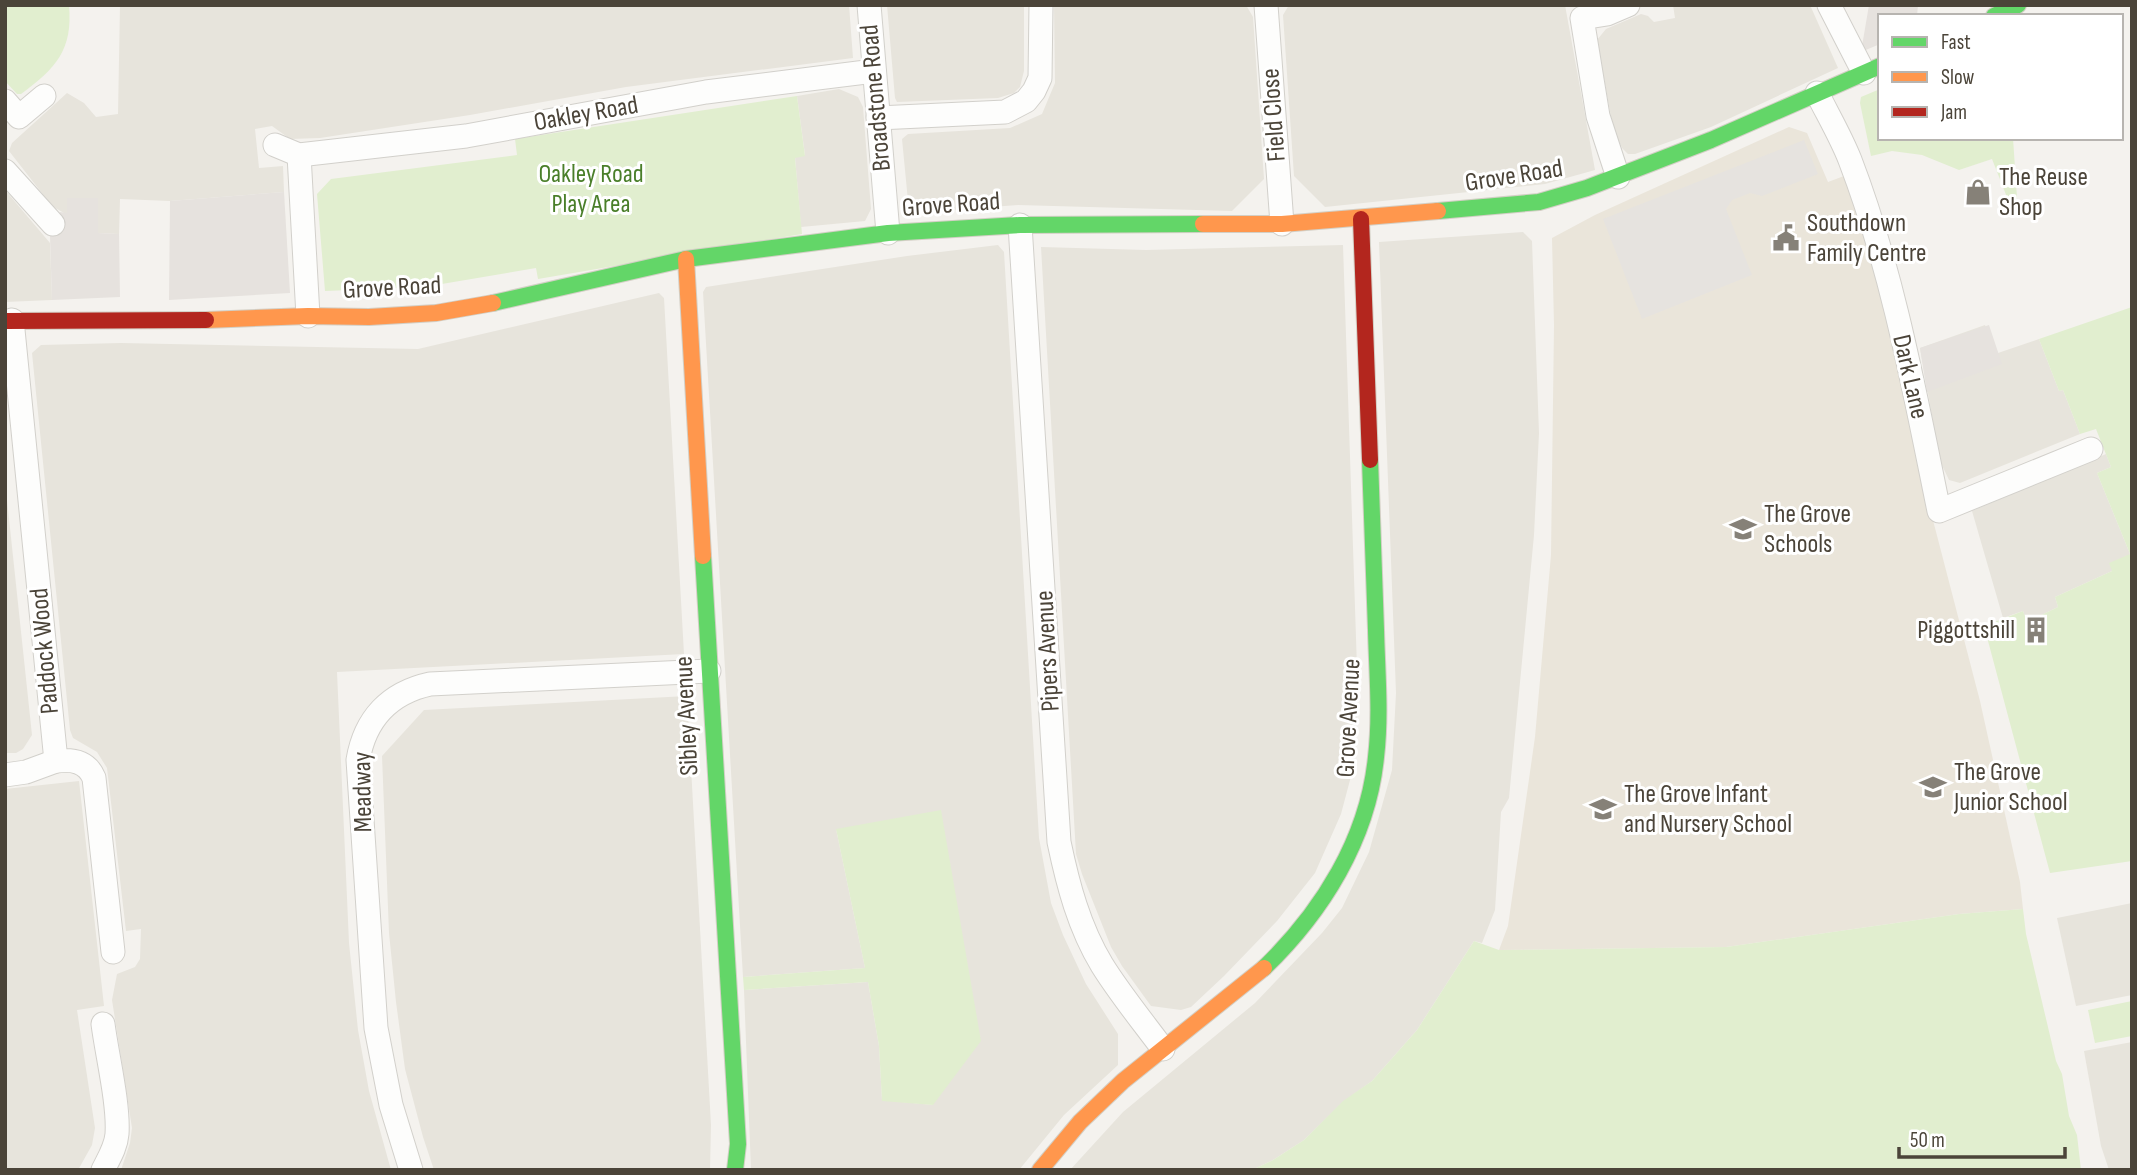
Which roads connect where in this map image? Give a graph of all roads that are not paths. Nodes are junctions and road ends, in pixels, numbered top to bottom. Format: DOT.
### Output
graph roads {
  1 [pos="869,5"];
  2 [pos="1041,5"];
  3 [pos="1266,5"];
  4 [pos="1628,5"];
  5 [pos="1829,5"];
  6 [pos="2018,5"];
  7 [pos="1998,14"];
  8 [pos="1872,69"];
  9 [pos="874,71"];
  10 [pos="1817,93"];
  11 [pos="44,96"];
  12 [pos="10,116"];
  13 [pos="878,118"];
  14 [pos="275,145"];
  15 [pos="299,155"];
  16 [pos="5,171"];
  17 [pos="1618,177"];
  18 [pos="1361,219"];
  19 [pos="53,224"];
  20 [pos="1282,224"];
  21 [pos="1020,225"];
  22 [pos="888,233"];
  23 [pos="686,259"];
  24 [pos="308,316"];
  25 [pos="9,320"];
  26 [pos="2091,449"];
  27 [pos="709,671"];
  28 [pos="56,761"];
  29 [pos="5,775"];
  30 [pos="113,952"];
  31 [pos="103,1024"];
  32 [pos="1163,1049"];
  33 [pos="103,1170"];
  34 [pos="411,1170"];
  35 [pos="735,1170"];
  36 [pos="1040,1170"];
  1 -- 9 [label="street, Broadstone Road"];
  2 -- 13 [label="street"];
  3 -- 20 [label="street, Field Close"];
  4 -- 17 [label="street"];
  5 -- 8 [label="street"];
  6 -- 7 [label="street"];
  8 -- 10 [label="street, Grove Road"];
  9 -- 13 [label="street, Broadstone Road"];
  9 -- 15 [label="street, Oakley Road"];
  10 -- 17 [label="street, Grove Road"];
  10 -- 26 [label="street, Dark Lane"];
  11 -- 12 [label="street"];
  13 -- 22 [label="street, Broadstone Road"];
  14 -- 15 [label="street, Oakley Road"];
  15 -- 24 [label="street"];
  16 -- 19 [label="street"];
  17 -- 18 [label="street, Grove Road"];
  18 -- 20 [label="street, Grove Road"];
  18 -- 32 [label="street, Grove Avenue"];
  20 -- 21 [label="street, Grove Road"];
  21 -- 22 [label="street, Grove Road"];
  21 -- 32 [label="street, Pipers Avenue"];
  22 -- 23 [label="street, Grove Road"];
  23 -- 24 [label="street, Grove Road"];
  23 -- 27 [label="street, Sibley Avenue"];
  24 -- 25 [label="street, Grove Road"];
  25 -- 28 [label="street, Paddock Wood"];
  27 -- 34 [label="street, Meadway"];
  27 -- 35 [label="street, Sibley Avenue"];
  28 -- 29 [label="street"];
  28 -- 30 [label="street"];
  31 -- 33 [label="street"];
  32 -- 36 [label="street, Grove Avenue"];
}
